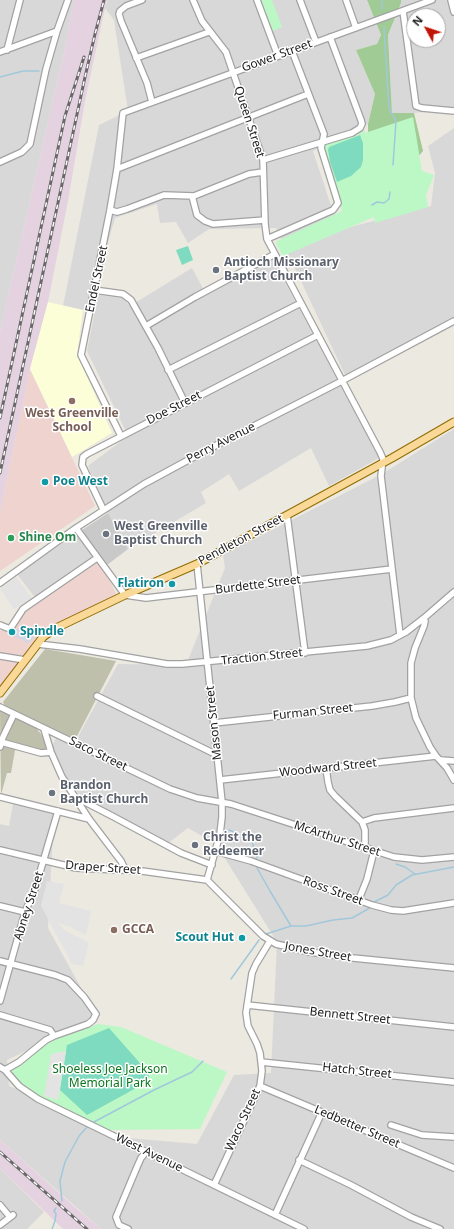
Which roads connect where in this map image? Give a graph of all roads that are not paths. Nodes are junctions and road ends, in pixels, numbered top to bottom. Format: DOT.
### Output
graph roads {
  1 [pos="20,0"];
  2 [pos="68,0"];
  3 [pos="142,0"];
  4 [pos="193,0"];
  5 [pos="256,0"];
  6 [pos="300,0"];
  7 [pos="346,0"];
  8 [pos="432,0"];
  9 [pos="451,0"];
  10 [pos="403,11"];
  11 [pos="454,12"];
  12 [pos="356,28"];
  13 [pos="57,31"];
  14 [pos="210,32"];
  15 [pos="330,37"];
  16 [pos="316,42"];
  17 [pos="7,50"];
  18 [pos="292,51"];
  19 [pos="0,52"];
  20 [pos="278,56"];
  21 [pos="136,58"];
  22 [pos="233,72"];
  23 [pos="308,94"];
  24 [pos="152,102"];
  25 [pos="454,111"];
  26 [pos="123,113"];
  27 [pos="248,117"];
  28 [pos="323,142"];
  29 [pos="263,160"];
  30 [pos="0,162"];
  31 [pos="117,169"];
  32 [pos="263,172"];
  33 [pos="192,196"];
  34 [pos="110,210"];
  35 [pos="265,220"];
  36 [pos="267,239"];
  37 [pos="275,254"];
  38 [pos="94,290"];
  39 [pos="300,303"];
  40 [pos="454,321"];
  41 [pos="146,326"];
  42 [pos="318,335"];
  43 [pos="168,370"];
  44 [pos="342,381"];
  45 [pos="184,403"];
  46 [pos="454,422"];
  47 [pos="120,436"];
  48 [pos="383,463"];
  49 [pos="103,509"];
  50 [pos="287,516"];
  51 [pos="76,528"];
  52 [pos="97,558"];
  53 [pos="197,564"];
  54 [pos="392,569"];
  55 [pos="296,580"];
  56 [pos="0,583"];
  57 [pos="201,592"];
  58 [pos="454,592"];
  59 [pos="125,595"];
  60 [pos="424,618"];
  61 [pos="0,624"];
  62 [pos="48,633"];
  63 [pos="400,635"];
  64 [pos="38,644"];
  65 [pos="53,646"];
  66 [pos="305,653"];
  67 [pos="0,656"];
  68 [pos="25,660"];
  69 [pos="208,663"];
  70 [pos="0,693"];
  71 [pos="96,696"];
  72 [pos="410,698"];
  73 [pos="0,707"];
  74 [pos="14,714"];
  75 [pos="214,723"];
  76 [pos="44,729"];
  77 [pos="1,745"];
  78 [pos="51,752"];
  79 [pos="217,755"];
  80 [pos="439,758"];
  81 [pos="454,761"];
  82 [pos="326,768"];
  83 [pos="220,780"];
  84 [pos="454,780"];
  85 [pos="0,797"];
  86 [pos="76,800"];
  87 [pos="222,802"];
  88 [pos="454,808"];
  89 [pos="58,812"];
  90 [pos="89,819"];
  91 [pos="362,822"];
  92 [pos="365,848"];
  93 [pos="0,850"];
  94 [pos="216,851"];
  95 [pos="374,851"];
  96 [pos="454,857"];
  97 [pos="43,860"];
  98 [pos="212,865"];
  99 [pos="126,869"];
  100 [pos="207,880"];
  101 [pos="359,899"];
  102 [pos="454,903"];
  103 [pos="0,906"];
  104 [pos="25,912"];
  105 [pos="270,941"];
  106 [pos="0,961"];
  107 [pos="10,964"];
  108 [pos="454,968"];
  109 [pos="0,1001"];
  110 [pos="247,1005"];
  111 [pos="0,1015"];
  112 [pos="454,1027"];
  113 [pos="54,1036"];
  114 [pos="261,1062"];
  115 [pos="2,1069"];
  116 [pos="454,1082"];
  117 [pos="260,1086"];
  118 [pos="322,1112"];
  119 [pos="391,1125"];
  120 [pos="454,1137"];
  121 [pos="146,1152"];
  122 [pos="299,1160"];
  123 [pos="454,1168"];
  124 [pos="214,1185"];
  125 [pos="0,1206"];
  126 [pos="275,1215"];
  127 [pos="0,1225"];
  128 [pos="128,1229"];
  129 [pos="304,1229"];
  130 [pos="440,1229"];
  1 -- 17 [label="street"];
  2 -- 13 [label="street"];
  3 -- 21 [label="street"];
  4 -- 14 [label="street, Queen Street"];
  5 -- 20 [label="street"];
  6 -- 16 [label="street"];
  7 -- 12 [label="street"];
  8 -- 10 [label="street, Gower Street"];
  9 -- 11 [label="street"];
  10 -- 12 [label="street, Gower Street"];
  10 -- 25 [label="street"];
  12 -- 15 [label="street, Gower Street"];
  13 -- 17 [label="street"];
  13 -- 30 [label="street"];
  14 -- 21 [label="street"];
  14 -- 22 [label="street, Queen Street"];
  15 -- 16 [label="street, Gower Street"];
  15 -- 28 [label="street"];
  16 -- 18 [label="street, Gower Street"];
  17 -- 19 [label="street"];
  18 -- 20 [label="street, Gower Street"];
  18 -- 23 [label="street"];
  20 -- 22 [label="street, Gower Street"];
  21 -- 24 [label="street"];
  22 -- 24 [label="street, Gower Street"];
  22 -- 27 [label="street, Queen Street"];
  23 -- 27 [label="street"];
  23 -- 28 [label="street"];
  24 -- 26 [label="street, Gower Street"];
  26 -- 31 [label="street, Endel Street"];
  27 -- 29 [label="street, Queen Street"];
  27 -- 31 [label="street"];
  28 -- 29 [label="street"];
  28 -- 36 [label="street"];
  29 -- 32 [label="street, Queen Street"];
  31 -- 34 [label="street, Endel Street"];
  32 -- 33 [label="street"];
  32 -- 35 [label="street, Queen Street"];
  33 -- 34 [label="street"];
  33 -- 35 [label="street"];
  34 -- 38 [label="street, Endel Street"];
  35 -- 36 [label="street, Queen Street"];
  36 -- 37 [label="street, Queen Street"];
  37 -- 39 [label="street, Queen Street"];
  37 -- 41 [label="street"];
  38 -- 41 [label="street"];
  38 -- 47 [label="street, Endel Street"];
  39 -- 42 [label="street, Queen Street"];
  39 -- 43 [label="street"];
  40 -- 44 [label="street, Perry Avenue"];
  41 -- 43 [label="street"];
  42 -- 44 [label="street, Queen Street"];
  42 -- 45 [label="street, Doe Street"];
  43 -- 45 [label="street"];
  44 -- 48 [label="street, Queen Street"];
  44 -- 49 [label="street, Perry Avenue"];
  45 -- 47 [label="street, Doe Street"];
  46 -- 48 [label="main road, Pendleton Street"];
  47 -- 49 [label="street, Doe Street"];
  48 -- 50 [label="main road, Pendleton Street"];
  48 -- 54 [label="street"];
  49 -- 51 [label="street, Perry Avenue"];
  50 -- 53 [label="main road, Pendleton Street"];
  50 -- 55 [label="street"];
  51 -- 52 [label="street"];
  51 -- 56 [label="street, Perry Avenue"];
  52 -- 59 [label="street"];
  52 -- 61 [label="street"];
  53 -- 57 [label="street, Mason Street"];
  53 -- 59 [label="main road, Pendleton Street"];
  54 -- 55 [label="street, Burdette Street"];
  54 -- 63 [label="street"];
  55 -- 57 [label="street, Burdette Street"];
  55 -- 66 [label="street"];
  57 -- 59 [label="street, Burdette Street"];
  57 -- 69 [label="street, Mason Street"];
  58 -- 60 [label="street, Traction Street"];
  59 -- 62 [label="main road, Pendleton Street"];
  60 -- 63 [label="street, Traction Street"];
  60 -- 72 [label="street"];
  62 -- 64 [label="main road, Pendleton Street"];
  62 -- 65 [label="street"];
  63 -- 66 [label="street, Traction Street"];
  64 -- 65 [label="street, Traction Street"];
  64 -- 68 [label="main road, Pendleton Street"];
  65 -- 69 [label="street, Traction Street"];
  66 -- 69 [label="street, Traction Street"];
  67 -- 68 [label="street"];
  68 -- 70 [label="main road, Pendleton Street"];
  69 -- 75 [label="street, Mason Street"];
  71 -- 79 [label="street"];
  72 -- 75 [label="street, Furman Street"];
  72 -- 80 [label="street"];
  73 -- 74 [label="street, Saco Street"];
  74 -- 76 [label="street, Saco Street"];
  74 -- 77 [label="street"];
  75 -- 79 [label="street, Mason Street"];
  76 -- 78 [label="street"];
  76 -- 87 [label="street, Saco Street"];
  77 -- 78 [label="street"];
  78 -- 86 [label="street"];
  79 -- 83 [label="street, Mason Street"];
  80 -- 81 [label="street, Woodward Street"];
  80 -- 82 [label="street, Woodward Street"];
  80 -- 84 [label="street"];
  82 -- 83 [label="street, Woodward Street"];
  82 -- 91 [label="street"];
  83 -- 87 [label="street, Mason Street"];
  85 -- 89 [label="street"];
  86 -- 90 [label="street"];
  86 -- 98 [label="street"];
  87 -- 92 [label="street, McArthur Street"];
  87 -- 94 [label="street, Mason Street"];
  88 -- 91 [label="street"];
  89 -- 90 [label="street"];
  89 -- 97 [label="street, Abney Street"];
  90 -- 99 [label="street"];
  91 -- 92 [label="street"];
  92 -- 95 [label="street, McArthur Street"];
  93 -- 97 [label="street, Draper Street"];
  94 -- 98 [label="street, Mason Street"];
  94 -- 101 [label="street, Ross Street"];
  95 -- 96 [label="street, McArthur Street"];
  95 -- 101 [label="street"];
  97 -- 99 [label="street, Draper Street"];
  97 -- 104 [label="street, Abney Street"];
  98 -- 100 [label="street, Mason Street"];
  99 -- 100 [label="street, Draper Street"];
  100 -- 105 [label="street, Jones Street"];
  101 -- 102 [label="street, Ross Street"];
  103 -- 104 [label="street"];
  104 -- 107 [label="street, Abney Street"];
  105 -- 108 [label="street, Jones Street"];
  105 -- 110 [label="street, Waco Street"];
  106 -- 107 [label="street"];
  107 -- 109 [label="street, Abney Street"];
  107 -- 113 [label="street"];
  110 -- 112 [label="street, Bennett Street"];
  110 -- 114 [label="street, Waco Street"];
  111 -- 113 [label="street"];
  113 -- 115 [label="street"];
  114 -- 116 [label="street, Hatch Street"];
  114 -- 117 [label="street, Waco Street"];
  115 -- 121 [label="street, West Avenue"];
  117 -- 118 [label="street, Ledbetter Street"];
  117 -- 124 [label="street, Waco Street"];
  118 -- 122 [label="street"];
  118 -- 123 [label="street, Ledbetter Street"];
  119 -- 120 [label="street"];
  121 -- 124 [label="street, West Avenue"];
  121 -- 128 [label="street"];
  122 -- 126 [label="street"];
  122 -- 130 [label="street"];
  124 -- 126 [label="street, West Avenue"];
  125 -- 127 [label="street"];
  126 -- 129 [label="street, West Avenue"];
}
